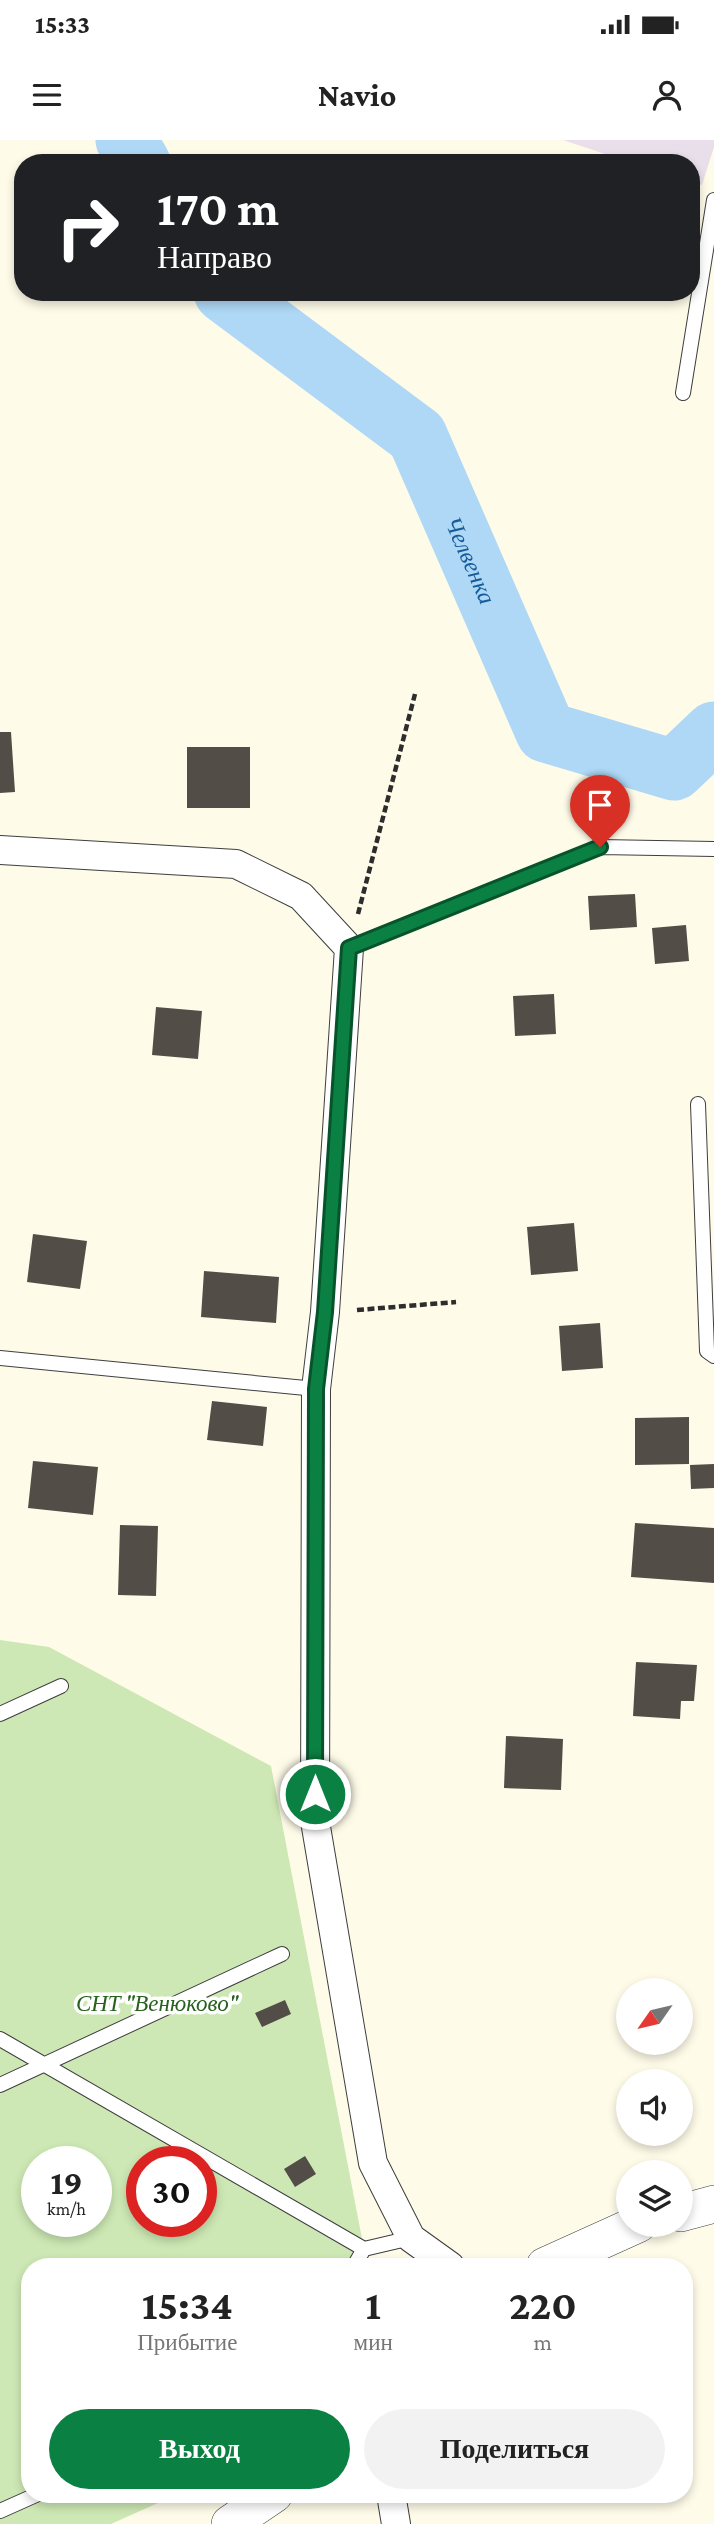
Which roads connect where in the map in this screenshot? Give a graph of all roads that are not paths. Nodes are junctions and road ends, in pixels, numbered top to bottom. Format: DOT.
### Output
graph roads {
  1 [pos="714,200"];
  2 [pos="700,287"];
  3 [pos="698,301"];
  4 [pos="683,393"];
  5 [pos="714,849"];
  6 [pos="0,850"];
  7 [pos="349,948"];
  8 [pos="698,1104"];
  9 [pos="714,1356"];
  10 [pos="0,1359"];
  11 [pos="316,1389"];
  12 [pos="61,1686"];
  13 [pos="0,1714"];
  14 [pos="282,1954"];
  15 [pos="0,2039"];
  16 [pos="41,2065"];
  17 [pos="0,2085"];
  18 [pos="714,2204"];
  19 [pos="693,2210"];
  20 [pos="616,2234"];
  21 [pos="411,2238"];
  22 [pos="364,2249"];
  23 [pos="359,2258"];
  24 [pos="439,2258"];
  25 [pos="563,2258"];
  26 [pos="21,2502"];
  27 [pos="261,2503"];
  28 [pos="392,2503"];
  29 [pos="0,2511"];
  30 [pos="230,2524"];
  31 [pos="396,2524"];
  1 -- 2 [label="lane"];
  3 -- 4 [label="lane"];
  5 -- 7 [label="lane"];
  6 -- 7 [label="street"];
  7 -- 11 [label="street"];
  8 -- 9 [label="lane"];
  10 -- 11 [label="lane"];
  11 -- 21 [label="street"];
  12 -- 13 [label="lane"];
  14 -- 16 [label="lane"];
  15 -- 16 [label="lane"];
  16 -- 17 [label="lane"];
  16 -- 22 [label="lane"];
  18 -- 19 [label="street"];
  20 -- 25 [label="street"];
  21 -- 22 [label="lane"];
  21 -- 24 [label="street"];
  22 -- 23 [label="lane"];
  26 -- 29 [label="lane"];
  27 -- 30 [label="street"];
  28 -- 31 [label="street"];
}
